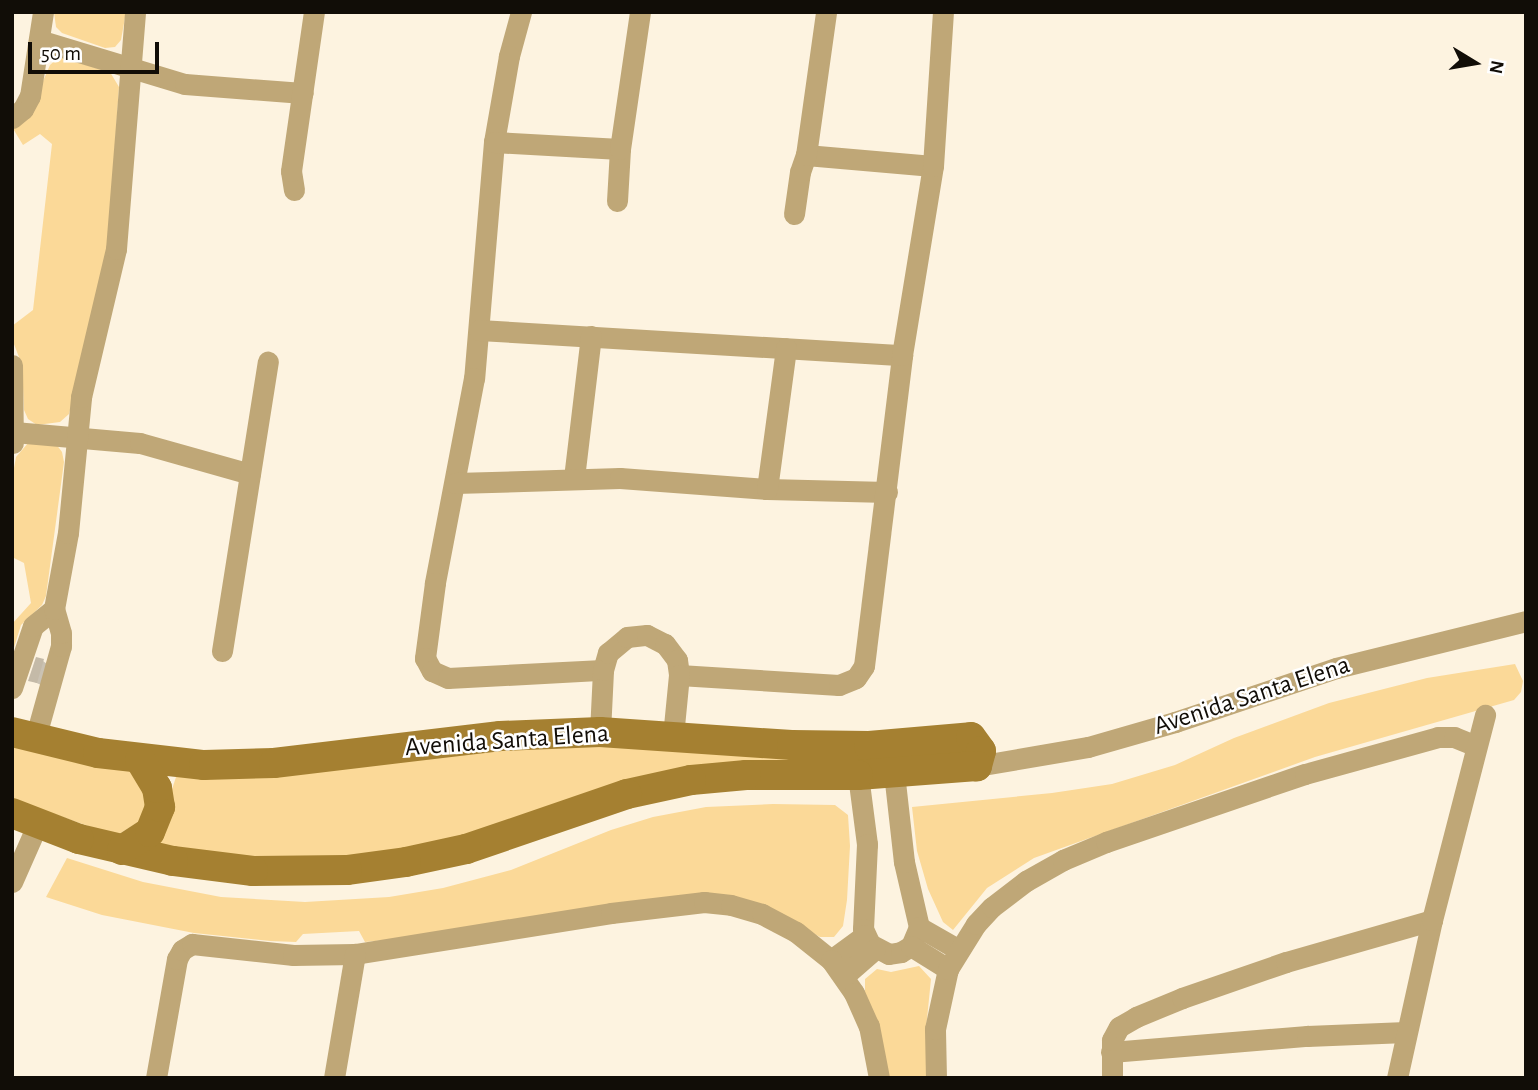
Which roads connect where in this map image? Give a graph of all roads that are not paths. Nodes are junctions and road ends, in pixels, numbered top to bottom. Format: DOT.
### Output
graph roads {
  1 [pos="43,12"];
  2 [pos="135,12"];
  3 [pos="314,12"];
  4 [pos="521,12"];
  5 [pos="640,12"];
  6 [pos="826,12"];
  7 [pos="943,12"];
  8 [pos="39,40"];
  9 [pos="130,66"];
  10 [pos="303,93"];
  11 [pos="12,118"];
  12 [pos="494,142"];
  13 [pos="621,149"];
  14 [pos="806,155"];
  15 [pos="933,166"];
  16 [pos="295,190"];
  17 [pos="617,201"];
  18 [pos="794,214"];
  19 [pos="479,330"];
  20 [pos="591,336"];
  21 [pos="786,348"];
  22 [pos="902,355"];
  23 [pos="268,362"];
  24 [pos="12,365"];
  25 [pos="77,435"];
  26 [pos="13,439"];
  27 [pos="250,474"];
  28 [pos="574,478"];
  29 [pos="455,483"];
  30 [pos="767,489"];
  31 [pos="887,492"];
  32 [pos="54,609"];
  33 [pos="1526,621"];
  34 [pos="222,651"];
  35 [pos="603,670"];
  36 [pos="679,675"];
  37 [pos="12,688"];
  38 [pos="1485,715"];
  39 [pos="600,732"];
  40 [pos="24,736"];
  41 [pos="673,736"];
  42 [pos="1476,746"];
  43 [pos="140,760"];
  44 [pos="977,766"];
  45 [pos="894,774"];
  46 [pos="859,775"];
  47 [pos="25,818"];
  48 [pos="122,850"];
  49 [pos="12,882"];
  50 [pos="1432,920"];
  51 [pos="915,936"];
  52 [pos="870,942"];
  53 [pos="959,950"];
  54 [pos="355,954"];
  55 [pos="837,968"];
  56 [pos="948,969"];
  57 [pos="1406,1032"];
  58 [pos="1111,1052"];
  59 [pos="156,1078"];
  60 [pos="334,1078"];
  61 [pos="879,1078"];
  62 [pos="936,1078"];
  63 [pos="1112,1078"];
  64 [pos="1397,1078"];
  1 -- 8 [label="street"];
  2 -- 9 [label="street"];
  3 -- 10 [label="street"];
  4 -- 12 [label="street"];
  5 -- 13 [label="street"];
  6 -- 14 [label="street"];
  7 -- 15 [label="street"];
  8 -- 9 [label="street"];
  8 -- 11 [label="street"];
  9 -- 10 [label="street"];
  9 -- 25 [label="street"];
  10 -- 16 [label="street"];
  12 -- 13 [label="street"];
  12 -- 19 [label="street"];
  13 -- 17 [label="street"];
  14 -- 15 [label="street"];
  14 -- 18 [label="street"];
  15 -- 22 [label="street"];
  19 -- 20 [label="street"];
  19 -- 29 [label="street"];
  20 -- 21 [label="street"];
  20 -- 28 [label="street"];
  21 -- 22 [label="street"];
  21 -- 30 [label="street"];
  22 -- 31 [label="street"];
  23 -- 27 [label="street"];
  24 -- 26 [label="street"];
  25 -- 26 [label="street"];
  25 -- 27 [label="street"];
  25 -- 32 [label="street"];
  27 -- 34 [label="street"];
  28 -- 29 [label="street"];
  28 -- 30 [label="street"];
  29 -- 35 [label="street"];
  30 -- 31 [label="street"];
  31 -- 36 [label="street"];
  32 -- 37 [label="street"];
  32 -- 40 [label="street"];
  33 -- 44 [label="street, Avenida Santa Elena"];
  35 -- 36 [label="street"];
  35 -- 39 [label="street"];
  36 -- 41 [label="street"];
  38 -- 42 [label="street"];
  39 -- 41 [label="street, Avenida Santa Elena"];
  39 -- 43 [label="street, Avenida Santa Elena"];
  40 -- 43 [label="street, Avenida Santa Elena"];
  41 -- 44 [label="street, Avenida Santa Elena"];
  42 -- 50 [label="street"];
  42 -- 53 [label="street"];
  43 -- 48 [label="street"];
  44 -- 45 [label="street, Avenida Santa Elena"];
  45 -- 46 [label="street, Avenida Santa Elena"];
  45 -- 51 [label="street"];
  46 -- 48 [label="street, Avenida Santa Elena"];
  46 -- 52 [label="street"];
  47 -- 48 [label="street, Avenida Santa Elena"];
  47 -- 49 [label="street"];
  50 -- 57 [label="street"];
  50 -- 58 [label="street"];
  51 -- 52 [label="street"];
  51 -- 53 [label="street"];
  51 -- 56 [label="street"];
  52 -- 55 [label="street"];
  53 -- 56 [label="street"];
  54 -- 55 [label="street"];
  54 -- 59 [label="street"];
  54 -- 60 [label="street"];
  55 -- 61 [label="street"];
  56 -- 62 [label="street"];
  57 -- 58 [label="street"];
  57 -- 64 [label="street"];
  58 -- 63 [label="street"];
}
